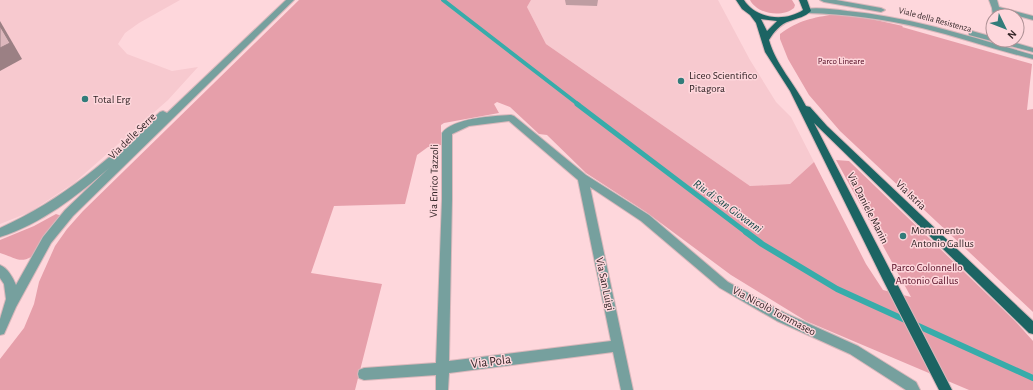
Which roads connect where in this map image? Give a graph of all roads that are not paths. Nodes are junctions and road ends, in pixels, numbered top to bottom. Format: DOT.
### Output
graph roads {
  1 [pos="281,0"];
  2 [pos="290,0"];
  3 [pos="740,0"];
  4 [pos="802,0"];
  5 [pos="824,0"];
  6 [pos="807,11"];
  7 [pos="752,13"];
  8 [pos="786,20"];
  9 [pos="985,37"];
  10 [pos="766,39"];
  11 [pos="1033,58"];
  12 [pos="794,91"];
  13 [pos="583,178"];
  14 [pos="0,233"];
  15 [pos="0,270"];
  16 [pos="11,305"];
  17 [pos="1033,329"];
  18 [pos="0,330"];
  19 [pos="617,346"];
  20 [pos="442,368"];
  21 [pos="364,374"];
  22 [pos="946,389"];
  23 [pos="442,390"];
  24 [pos="627,390"];
  25 [pos="914,390"];
  1 -- 14 [label="street, Via delle Serre"];
  2 -- 16 [label="street, Via delle Serre"];
  3 -- 7 [label="main road, Via Daniele Manin"];
  4 -- 6 [label="main road"];
  5 -- 9 [label="street, Viale della Resistenza"];
  6 -- 8 [label="main road"];
  6 -- 11 [label="street, Viale della Resistenza"];
  7 -- 8 [label="main road"];
  7 -- 10 [label="main road, Via Daniele Manin"];
  8 -- 10 [label="main road"];
  10 -- 12 [label="main road, Via Daniele Manin"];
  12 -- 17 [label="main road, Via Istria"];
  12 -- 22 [label="main road, Via Daniele Manin"];
  13 -- 19 [label="street, Via San Luigi"];
  13 -- 20 [label="street, Via Enrico Tazzoli"];
  13 -- 25 [label="street, Via Nicolò Tommaseo"];
  15 -- 16 [label="street"];
  16 -- 18 [label="street"];
  19 -- 20 [label="street, Via Pola"];
  19 -- 24 [label="street, Via San Luigi"];
  20 -- 21 [label="street, Via Pola"];
  20 -- 23 [label="street, Via Enrico Tazzoli"];
}
